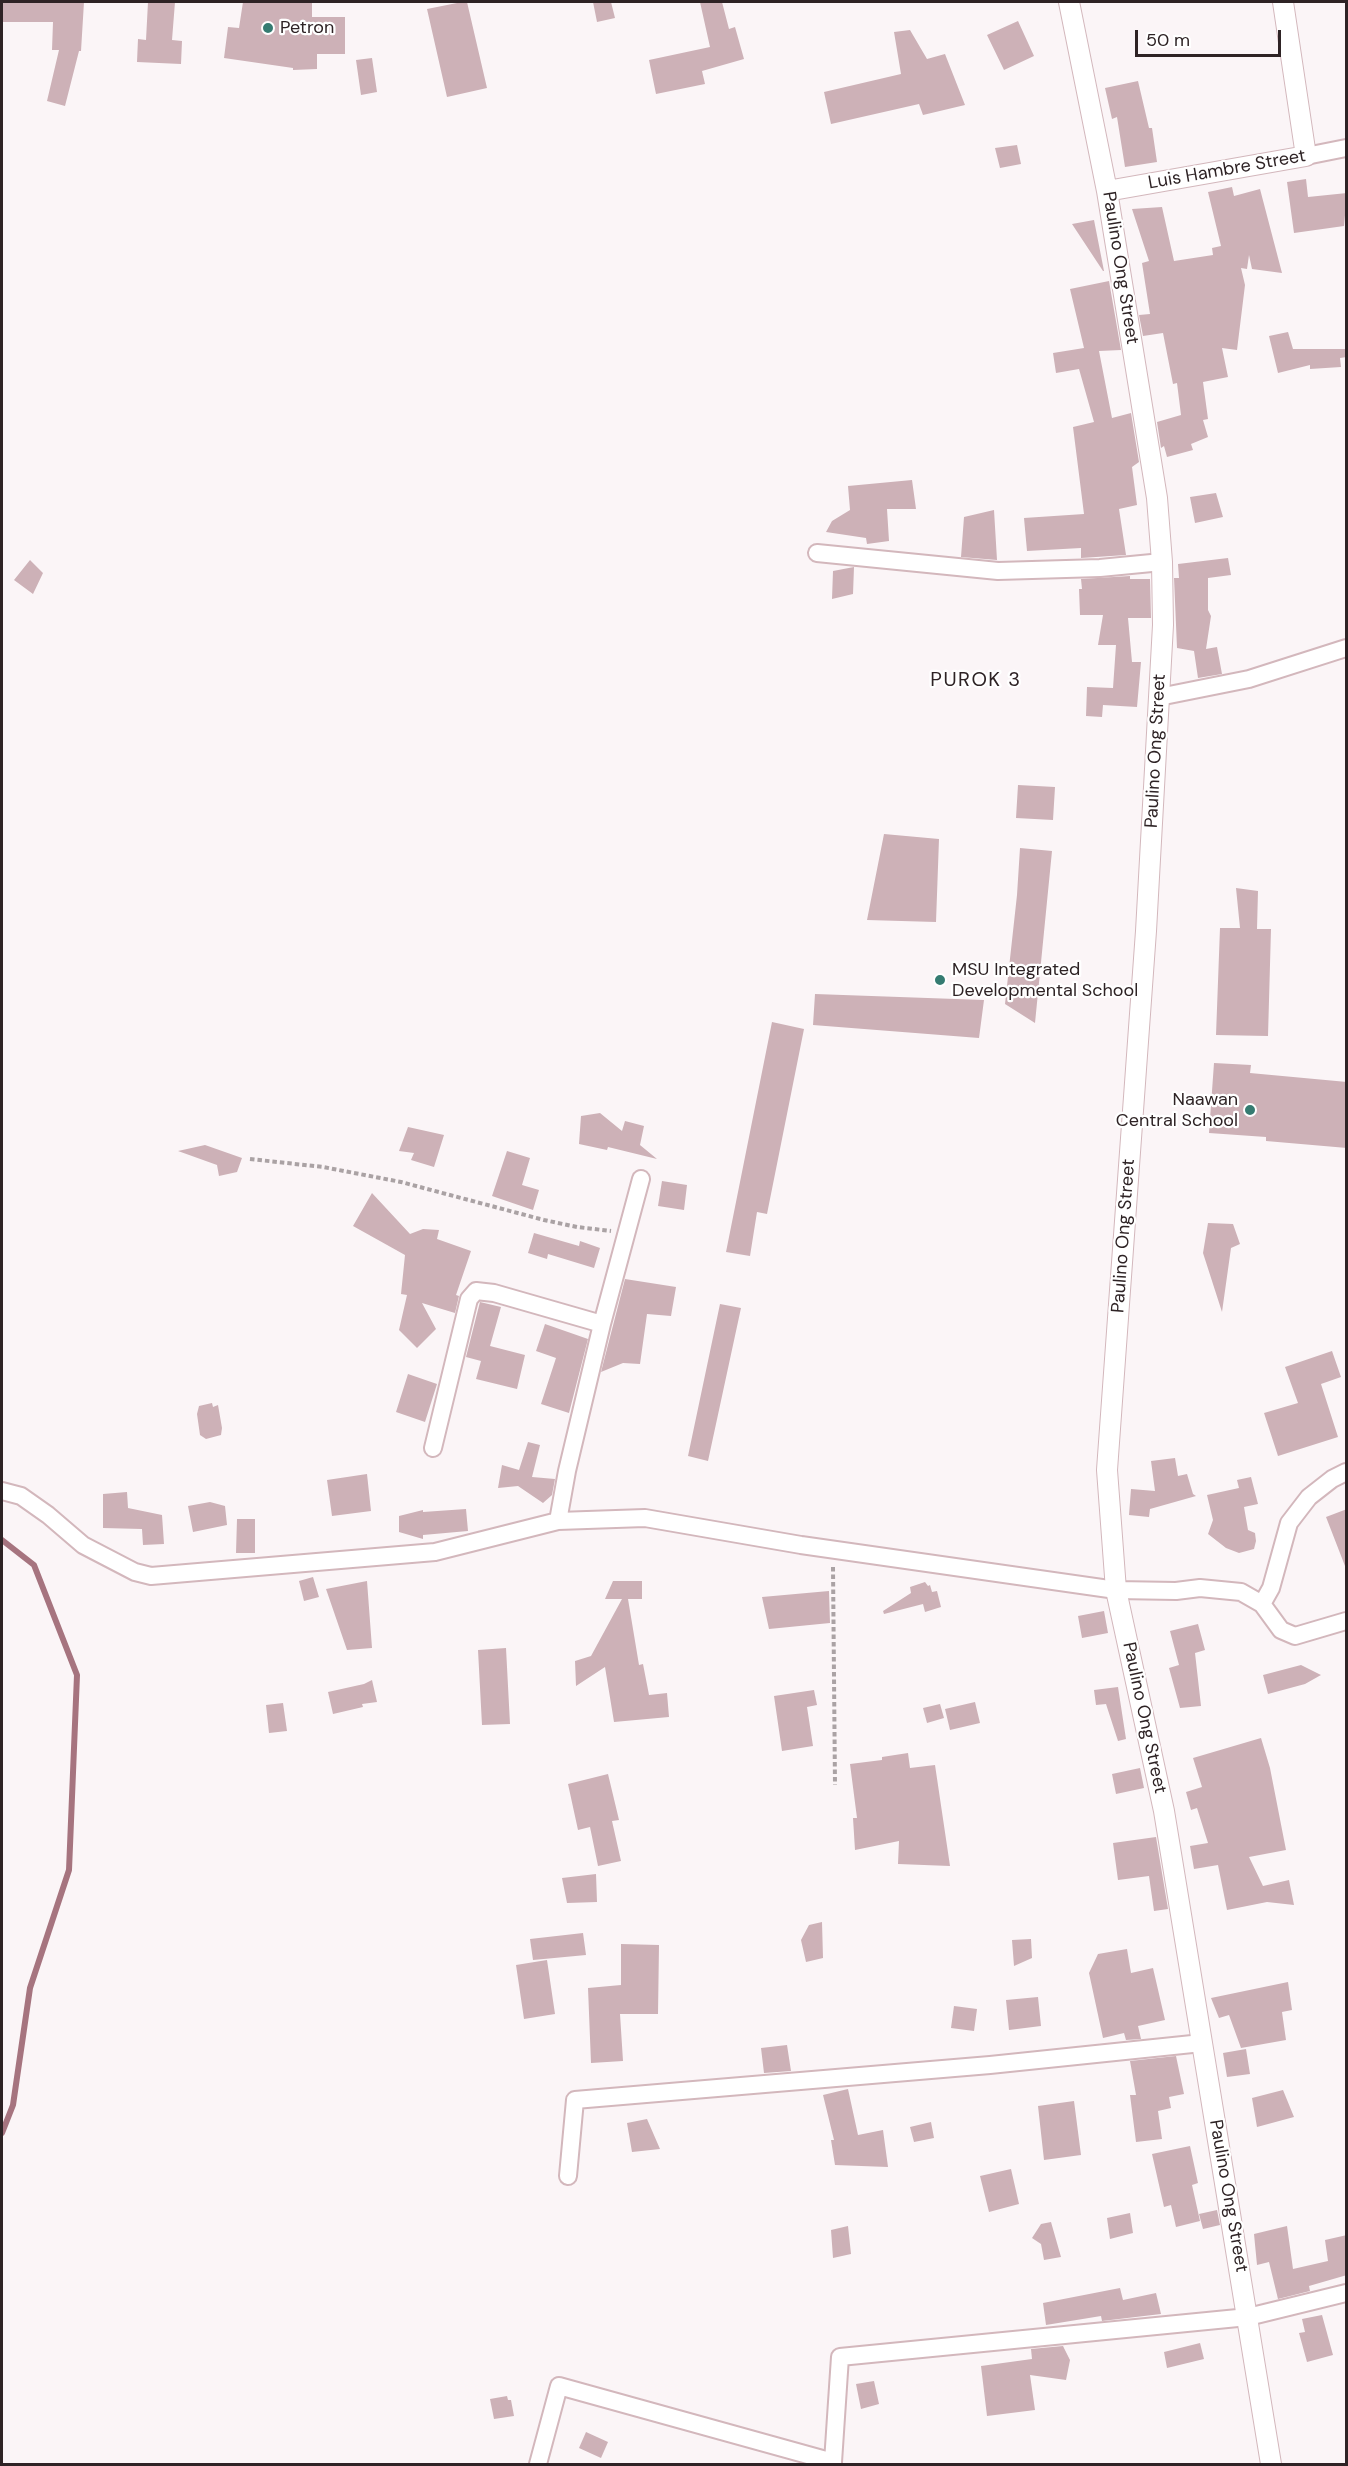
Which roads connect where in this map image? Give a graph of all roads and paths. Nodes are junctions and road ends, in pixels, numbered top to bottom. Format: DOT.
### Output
graph roads {
  1 [pos="1069,2"];
  2 [pos="1283,2"];
  3 [pos="1347,147"];
  4 [pos="1306,156"];
  5 [pos="1107,191"];
  6 [pos="817,553"];
  7 [pos="1162,562"];
  8 [pos="1347,648"];
  9 [pos="1159,697"];
  10 [pos="250,1159"];
  11 [pos="641,1179"];
  12 [pos="625,1234"];
  13 [pos="603,1324"];
  14 [pos="433,1448"];
  15 [pos="1347,1472"];
  16 [pos="2,1491"];
  17 [pos="558,1521"];
  18 [pos="833,1550"];
  19 [pos="1116,1590"];
  20 [pos="1262,1604"];
  21 [pos="1347,1621"];
  22 [pos="835,1785"];
  23 [pos="1202,2043"];
  24 [pos="568,2176"];
  25 [pos="1347,2293"];
  26 [pos="1248,2317"];
  27 [pos="538,2464"];
  28 [pos="1271,2464"];
  1 -- 5 [label="street, Paulino Ong Street"];
  2 -- 4 [label="street"];
  3 -- 4 [label="street, Luis Hambre Street"];
  4 -- 5 [label="street, Luis Hambre Street"];
  5 -- 7 [label="street, Paulino Ong Street"];
  6 -- 7 [label="street"];
  7 -- 9 [label="street, Paulino Ong Street"];
  8 -- 9 [label="street"];
  9 -- 19 [label="street, Paulino Ong Street"];
  10 -- 12 [label="path"];
  11 -- 12 [label="street"];
  12 -- 13 [label="street"];
  13 -- 14 [label="street"];
  13 -- 17 [label="street"];
  15 -- 20 [label="street"];
  16 -- 17 [label="street"];
  17 -- 18 [label="street"];
  18 -- 19 [label="street"];
  18 -- 22 [label="path"];
  19 -- 20 [label="street"];
  19 -- 23 [label="street, Paulino Ong Street"];
  20 -- 21 [label="street"];
  23 -- 24 [label="street"];
  23 -- 26 [label="street, Paulino Ong Street"];
  25 -- 26 [label="street"];
  26 -- 27 [label="street"];
  26 -- 28 [label="street, Paulino Ong Street"];
}
